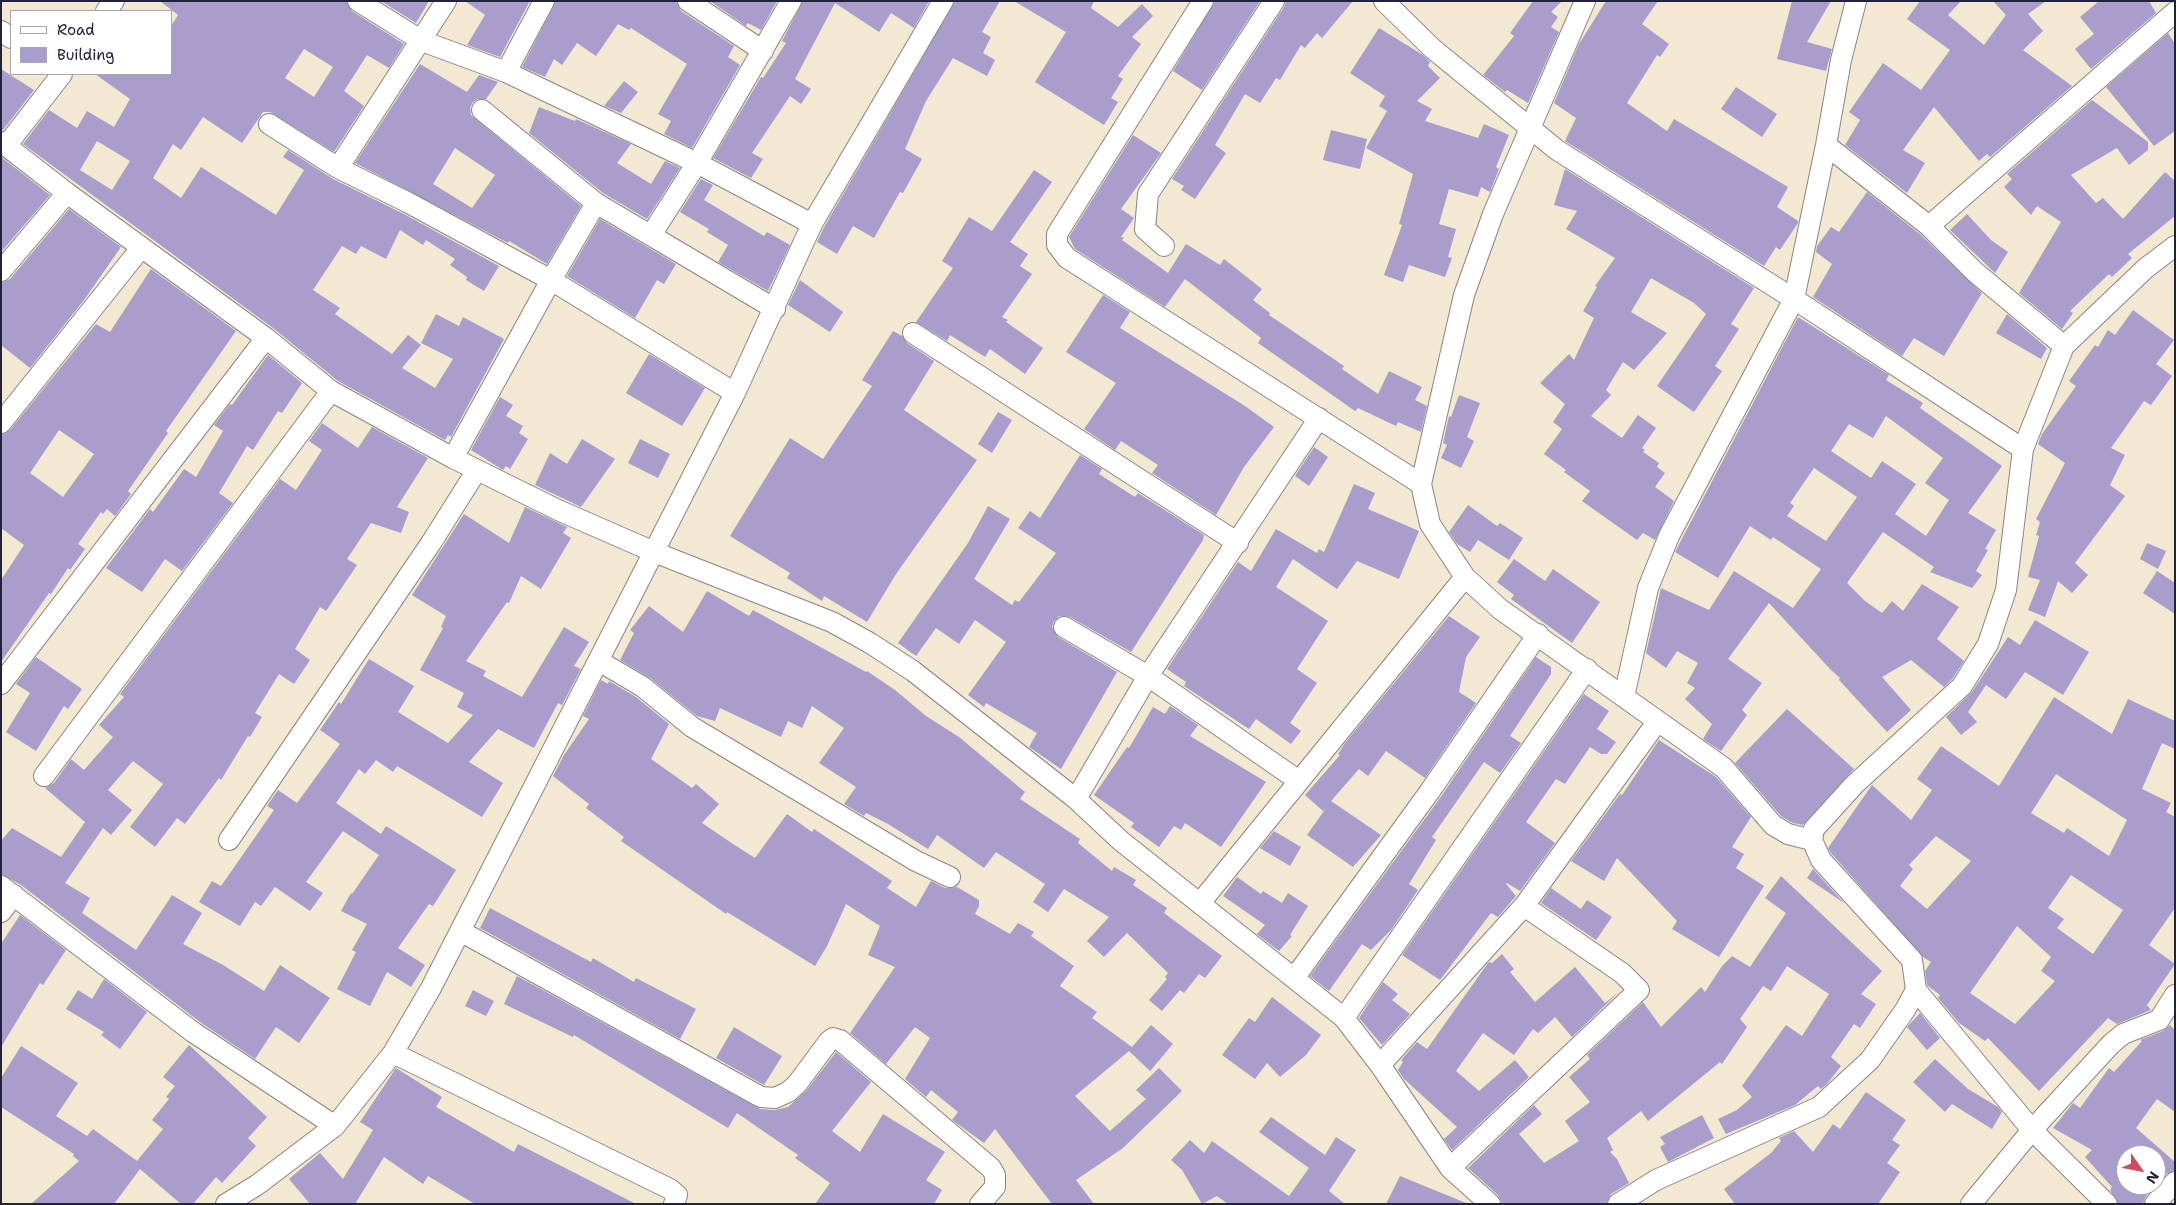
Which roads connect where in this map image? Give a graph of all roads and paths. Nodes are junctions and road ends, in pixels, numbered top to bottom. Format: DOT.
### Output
graph roads {
  1 [pos="358,1"];
  2 [pos="446,1"];
  3 [pos="544,1"];
  4 [pos="688,1"];
  5 [pos="791,1"];
  6 [pos="943,1"];
  7 [pos="1203,1"];
  8 [pos="1274,1"];
  9 [pos="1384,1"];
  10 [pos="1585,1"];
  11 [pos="1856,1"];
  12 [pos="2175,12"];
  13 [pos="422,41"];
  14 [pos="763,51"];
  15 [pos="506,72"];
  16 [pos="61,75"];
  17 [pos="482,110"];
  18 [pos="269,124"];
  19 [pos="1530,128"];
  20 [pos="4,144"];
  21 [pos="1826,145"];
  22 [pos="697,163"];
  23 [pos="338,168"];
  24 [pos="67,193"];
  25 [pos="596,204"];
  26 [pos="812,224"];
  27 [pos="1929,226"];
  28 [pos="651,235"];
  29 [pos="1164,246"];
  30 [pos="2175,246"];
  31 [pos="141,248"];
  32 [pos="1,271"];
  33 [pos="551,280"];
  34 [pos="1794,299"];
  35 [pos="775,308"];
  36 [pos="913,333"];
  37 [pos="266,338"];
  38 [pos="2064,346"];
  39 [pos="332,391"];
  40 [pos="735,393"];
  41 [pos="1319,418"];
  42 [pos="1,423"];
  43 [pos="2023,449"];
  44 [pos="453,458"];
  45 [pos="477,470"];
  46 [pos="1421,484"];
  47 [pos="1238,542"];
  48 [pos="654,552"];
  49 [pos="1465,577"];
  50 [pos="1064,627"];
  51 [pos="1538,634"];
  52 [pos="599,661"];
  53 [pos="1587,669"];
  54 [pos="1148,676"];
  55 [pos="1,684"];
  56 [pos="1624,697"];
  57 [pos="1657,722"];
  58 [pos="44,776"];
  59 [pos="1299,780"];
  60 [pos="1076,799"];
  61 [pos="229,840"];
  62 [pos="1812,840"];
  63 [pos="950,877"];
  64 [pos="8,891"];
  65 [pos="1200,903"];
  66 [pos="1524,906"];
  67 [pos="1,912"];
  68 [pos="462,932"];
  69 [pos="1295,977"];
  70 [pos="1916,990"];
  71 [pos="2175,995"];
  72 [pos="1344,1018"];
  73 [pos="393,1053"];
  74 [pos="1380,1065"];
  75 [pos="335,1126"];
  76 [pos="2032,1130"];
  77 [pos="1450,1168"];
  78 [pos="2175,1182"];
  79 [pos="226,1204"];
  80 [pos="674,1204"];
  81 [pos="980,1204"];
  82 [pos="1490,1204"];
  83 [pos="1618,1204"];
  84 [pos="1971,1204"];
  85 [pos="2107,1204"];
  86 [pos="2155,1204"];
  1 -- 13 [label="street"];
  2 -- 13 [label="street"];
  3 -- 15 [label="street"];
  4 -- 14 [label="street"];
  5 -- 14 [label="street"];
  6 -- 26 [label="street"];
  7 -- 41 [label="street"];
  8 -- 29 [label="street"];
  9 -- 19 [label="street"];
  10 -- 19 [label="street"];
  11 -- 21 [label="street"];
  12 -- 27 [label="street"];
  13 -- 15 [label="street"];
  13 -- 23 [label="street"];
  14 -- 22 [label="street"];
  15 -- 22 [label="street"];
  16 -- 20 [label="street"];
  17 -- 25 [label="street"];
  18 -- 23 [label="street"];
  19 -- 34 [label="street"];
  19 -- 46 [label="street"];
  20 -- 24 [label="street"];
  21 -- 27 [label="street"];
  21 -- 34 [label="street"];
  22 -- 26 [label="street"];
  22 -- 28 [label="street"];
  23 -- 33 [label="street"];
  24 -- 31 [label="street"];
  24 -- 32 [label="street"];
  25 -- 28 [label="street"];
  25 -- 33 [label="street"];
  26 -- 35 [label="street"];
  27 -- 38 [label="street"];
  28 -- 35 [label="street"];
  30 -- 38 [label="street"];
  31 -- 37 [label="street"];
  31 -- 42 [label="street"];
  33 -- 40 [label="street"];
  33 -- 44 [label="street"];
  34 -- 43 [label="street"];
  34 -- 56 [label="street"];
  35 -- 40 [label="street"];
  36 -- 47 [label="street"];
  37 -- 39 [label="street"];
  37 -- 55 [label="street"];
  38 -- 43 [label="street"];
  39 -- 44 [label="street"];
  39 -- 58 [label="street"];
  40 -- 48 [label="street"];
  41 -- 46 [label="street"];
  41 -- 47 [label="street"];
  43 -- 62 [label="street"];
  44 -- 45 [label="street"];
  45 -- 48 [label="street"];
  45 -- 61 [label="street"];
  46 -- 49 [label="street"];
  47 -- 54 [label="street"];
  48 -- 52 [label="street"];
  48 -- 60 [label="street"];
  49 -- 51 [label="street"];
  49 -- 59 [label="street"];
  50 -- 54 [label="street"];
  51 -- 53 [label="street"];
  51 -- 69 [label="street"];
  52 -- 63 [label="street"];
  52 -- 68 [label="street"];
  53 -- 56 [label="street"];
  53 -- 72 [label="street"];
  54 -- 59 [label="street"];
  54 -- 60 [label="street"];
  56 -- 57 [label="street"];
  57 -- 62 [label="street"];
  57 -- 66 [label="street"];
  59 -- 65 [label="street"];
  60 -- 65 [label="street"];
  62 -- 70 [label="street"];
  64 -- 67 [label="street"];
  64 -- 75 [label="street"];
  65 -- 69 [label="street"];
  66 -- 74 [label="street"];
  66 -- 77 [label="street"];
  68 -- 73 [label="street"];
  68 -- 81 [label="street"];
  69 -- 72 [label="street"];
  70 -- 76 [label="street"];
  70 -- 83 [label="street"];
  71 -- 76 [label="street"];
  72 -- 74 [label="street"];
  73 -- 75 [label="street"];
  73 -- 80 [label="street"];
  74 -- 77 [label="street"];
  75 -- 79 [label="street"];
  76 -- 84 [label="street"];
  76 -- 85 [label="street"];
  77 -- 82 [label="street"];
  78 -- 86 [label="street"];
}
